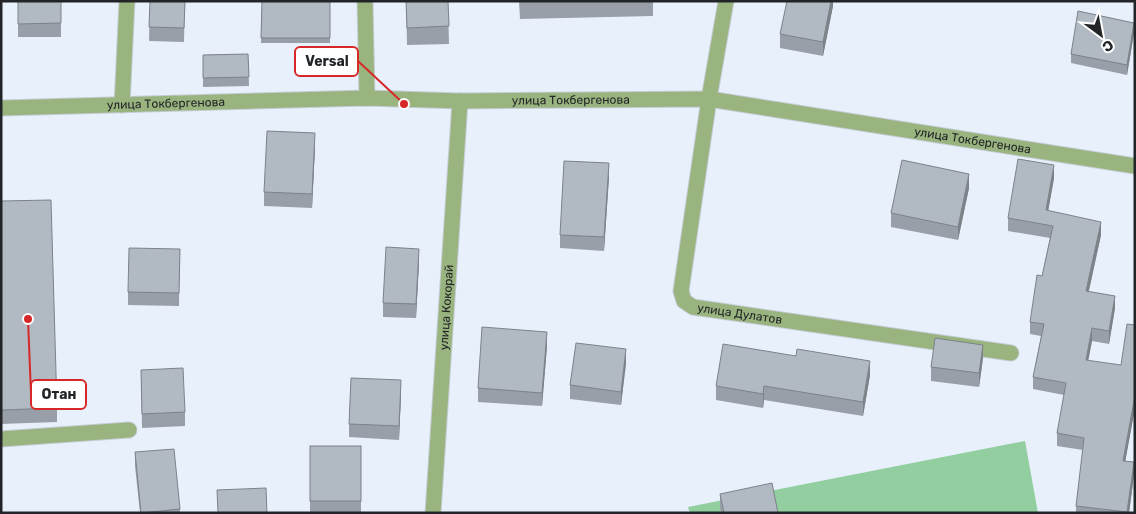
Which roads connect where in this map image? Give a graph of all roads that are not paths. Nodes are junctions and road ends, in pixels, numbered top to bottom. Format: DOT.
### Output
graph roads {
  1 [pos="127,1"];
  2 [pos="365,1"];
  3 [pos="726,1"];
  4 [pos="367,98"];
  5 [pos="709,99"];
  6 [pos="460,101"];
  7 [pos="122,105"];
  8 [pos="1,108"];
  9 [pos="1135,166"];
  10 [pos="1011,353"];
  11 [pos="129,430"];
  12 [pos="1,439"];
  13 [pos="433,513"];
  1 -- 7 [label="street"];
  2 -- 4 [label="street"];
  3 -- 5 [label="street, улица Дулатов"];
  4 -- 6 [label="street, улица Токбергенова"];
  4 -- 7 [label="street, улица Токбергенова"];
  5 -- 6 [label="street, улица Токбергенова"];
  5 -- 9 [label="street, улица Токбергенова"];
  5 -- 10 [label="street, улица Дулатов"];
  6 -- 13 [label="street, улица Кокорай"];
  7 -- 8 [label="street, улица Токбергенова"];
  11 -- 12 [label="street"];
}
